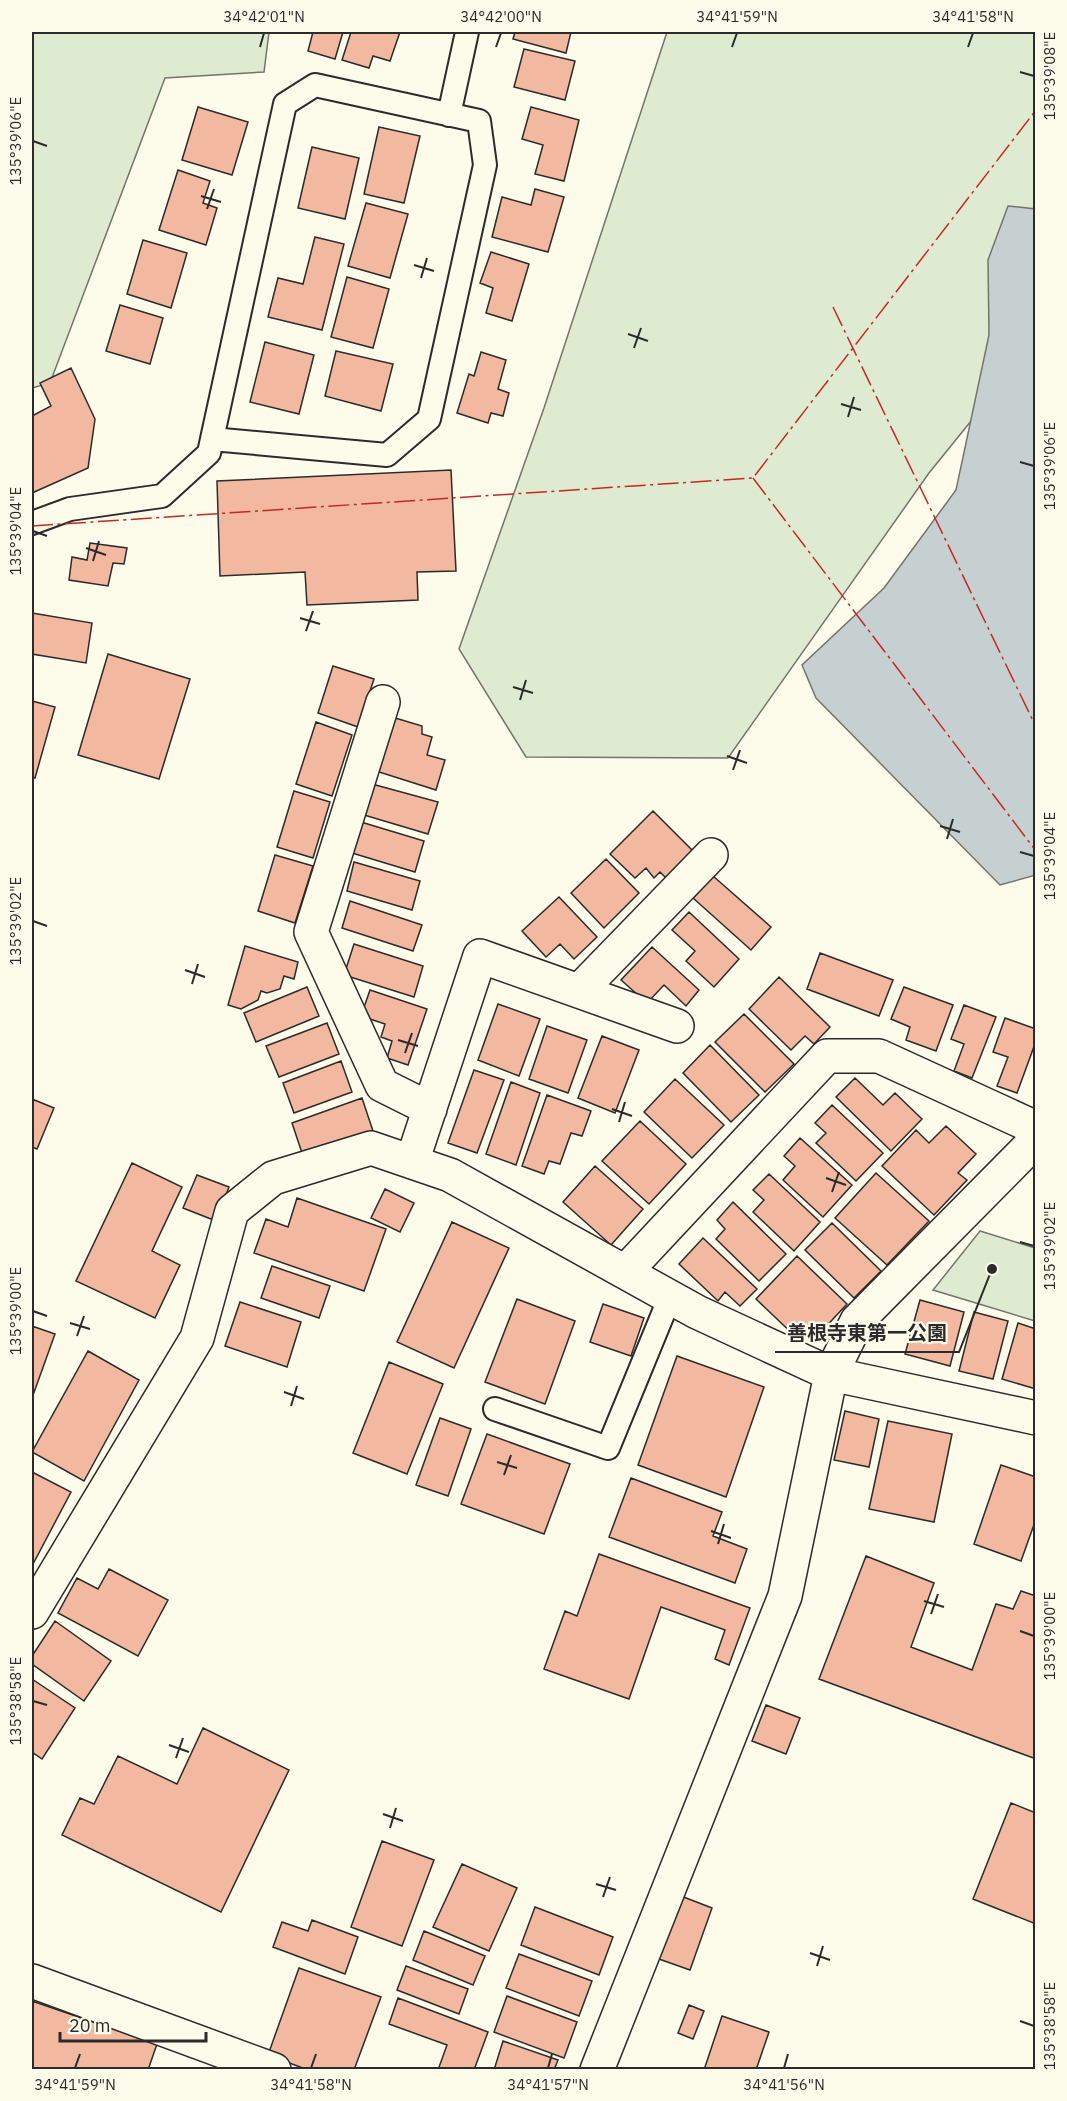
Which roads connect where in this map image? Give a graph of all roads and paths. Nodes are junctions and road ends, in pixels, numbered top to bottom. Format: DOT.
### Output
graph roads {
  1 [pos="467,32"];
  2 [pos="449,115"];
  3 [pos="212,439"];
  4 [pos="32,524"];
  5 [pos="383,702"];
  6 [pos="711,855"];
  7 [pos="579,991"];
  8 [pos="677,1026"];
  9 [pos="430,1108"];
  10 [pos="1035,1128"];
  11 [pos="1035,1140"];
  12 [pos="412,1162"];
  13 [pos="625,1272"];
  14 [pos="670,1298"];
  15 [pos="831,1374"];
  16 [pos="495,1409"];
  17 [pos="1035,1418"];
  18 [pos="32,1612"];
  19 [pos="32,1981"];
  20 [pos="274,2070"];
  21 [pos="597,2070"];
  1 -- 2 [label="lane"];
  2 -- 3 [label="lane"];
  2 -- 3 [label="lane"];
  3 -- 4 [label="lane"];
  5 -- 9 [label="street"];
  6 -- 7 [label="street"];
  7 -- 8 [label="street"];
  7 -- 9 [label="street"];
  9 -- 12 [label="street"];
  10 -- 13 [label="street"];
  11 -- 15 [label="street"];
  12 -- 13 [label="street"];
  12 -- 18 [label="street"];
  13 -- 14 [label="street"];
  14 -- 15 [label="street"];
  14 -- 16 [label="lane"];
  15 -- 17 [label="street"];
  15 -- 21 [label="street"];
  19 -- 20 [label="street"];
}
